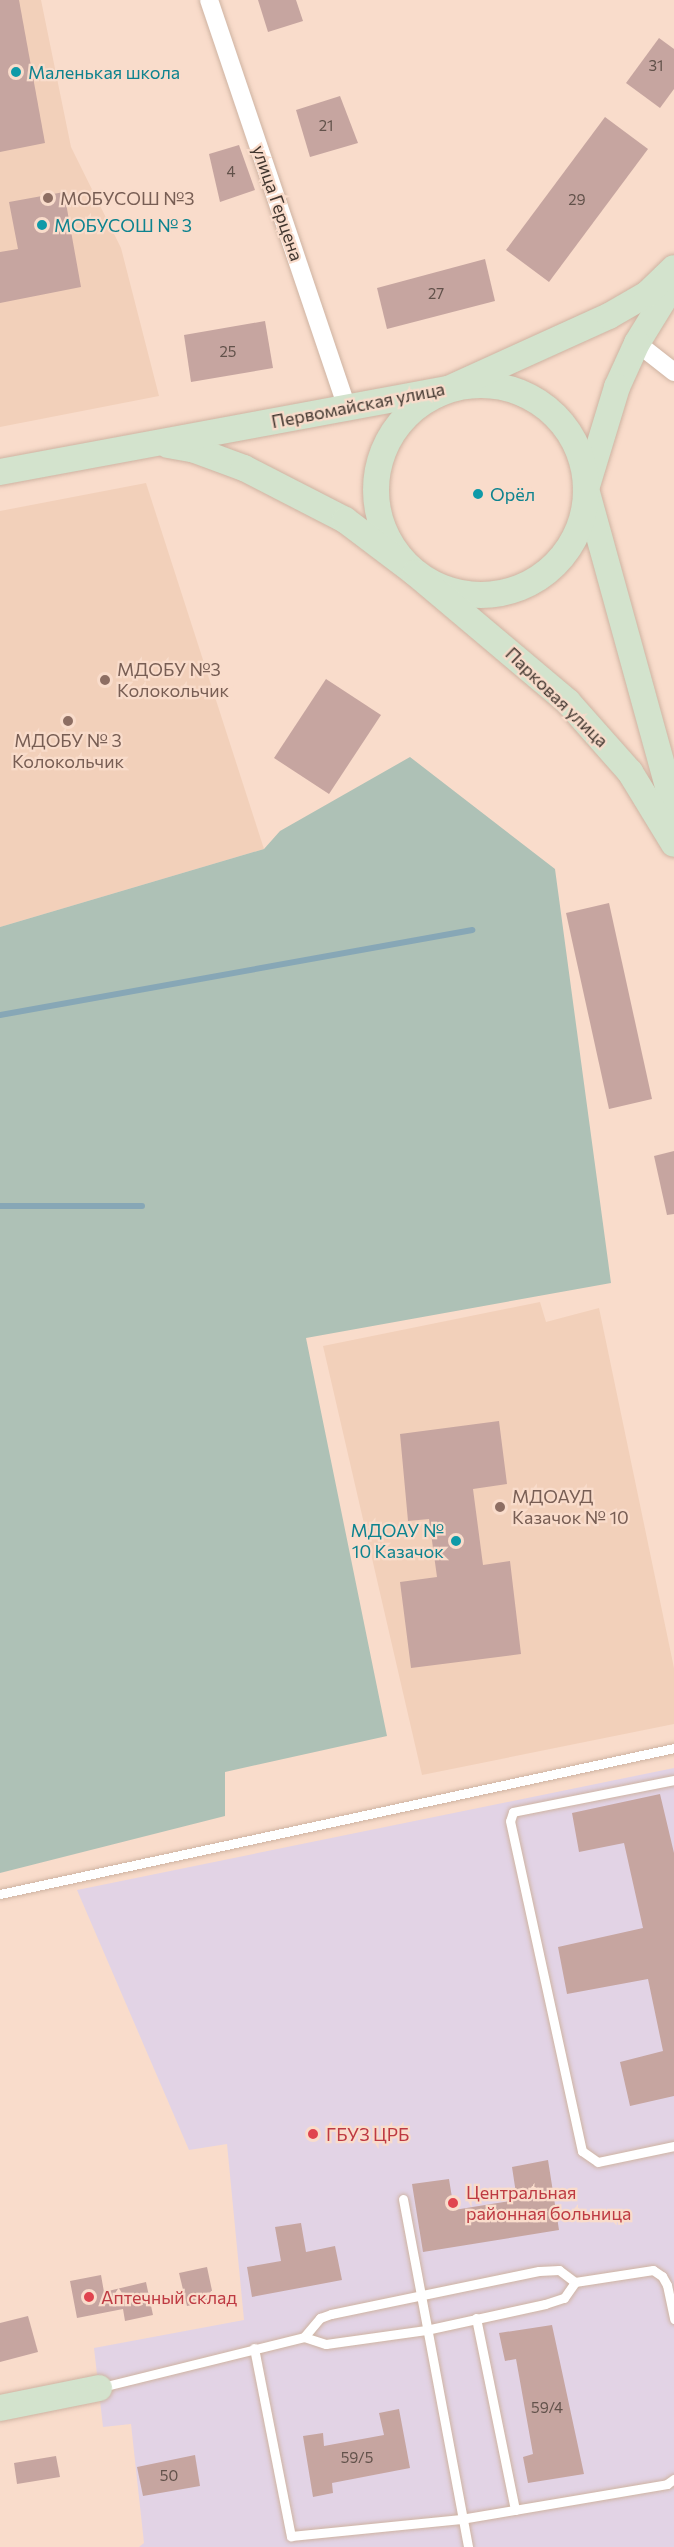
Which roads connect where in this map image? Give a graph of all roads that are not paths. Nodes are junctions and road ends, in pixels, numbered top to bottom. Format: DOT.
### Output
graph roads {
  1 [pos="209,0"];
  2 [pos="674,268"];
  3 [pos="674,283"];
  4 [pos="637,343"];
  5 [pos="674,372"];
  6 [pos="448,389"];
  7 [pos="346,407"];
  8 [pos="155,443"];
  9 [pos="0,472"];
  10 [pos="586,489"];
  11 [pos="415,573"];
  12 [pos="674,808"];
  13 [pos="674,844"];
  14 [pos="674,1748"];
  15 [pos="674,1780"];
  16 [pos="0,1894"];
  17 [pos="674,2146"];
  18 [pos="403,2199"];
  19 [pos="575,2282"];
  20 [pos="419,2296"];
  21 [pos="476,2318"];
  22 [pos="674,2319"];
  23 [pos="426,2330"];
  24 [pos="304,2337"];
  25 [pos="254,2348"];
  26 [pos="99,2388"];
  27 [pos="0,2409"];
  28 [pos="674,2480"];
  29 [pos="515,2510"];
  30 [pos="461,2518"];
  31 [pos="291,2536"];
  32 [pos="292,2547"];
  33 [pos="468,2547"];
  1 -- 7 [label="street, улица Герцена"];
  2 -- 6 [label="main road, Первомайская улица"];
  3 -- 4 [label="main road"];
  4 -- 5 [label="street"];
  4 -- 10 [label="main road"];
  6 -- 7 [label="main road, Первомайская улица"];
  6 -- 10 [label="main road"];
  6 -- 11 [label="main road"];
  7 -- 8 [label="main road, Первомайская улица"];
  8 -- 9 [label="main road, Первомайская улица"];
  8 -- 11 [label="main road, Первомайская улица"];
  10 -- 11 [label="main road"];
  10 -- 12 [label="main road"];
  11 -- 13 [label="main road, Парковая улица"];
  14 -- 16 [label="lane"];
  15 -- 17 [label="lane"];
  18 -- 20 [label="lane"];
  19 -- 20 [label="lane"];
  19 -- 21 [label="lane"];
  19 -- 22 [label="lane"];
  20 -- 23 [label="lane"];
  20 -- 24 [label="lane"];
  21 -- 23 [label="lane"];
  21 -- 29 [label="lane"];
  23 -- 24 [label="lane"];
  23 -- 30 [label="lane"];
  24 -- 25 [label="lane"];
  25 -- 26 [label="lane"];
  25 -- 31 [label="lane"];
  26 -- 27 [label="main road"];
  28 -- 29 [label="lane"];
  29 -- 30 [label="lane"];
  30 -- 31 [label="lane"];
  30 -- 33 [label="lane"];
  31 -- 32 [label="lane"];
}
